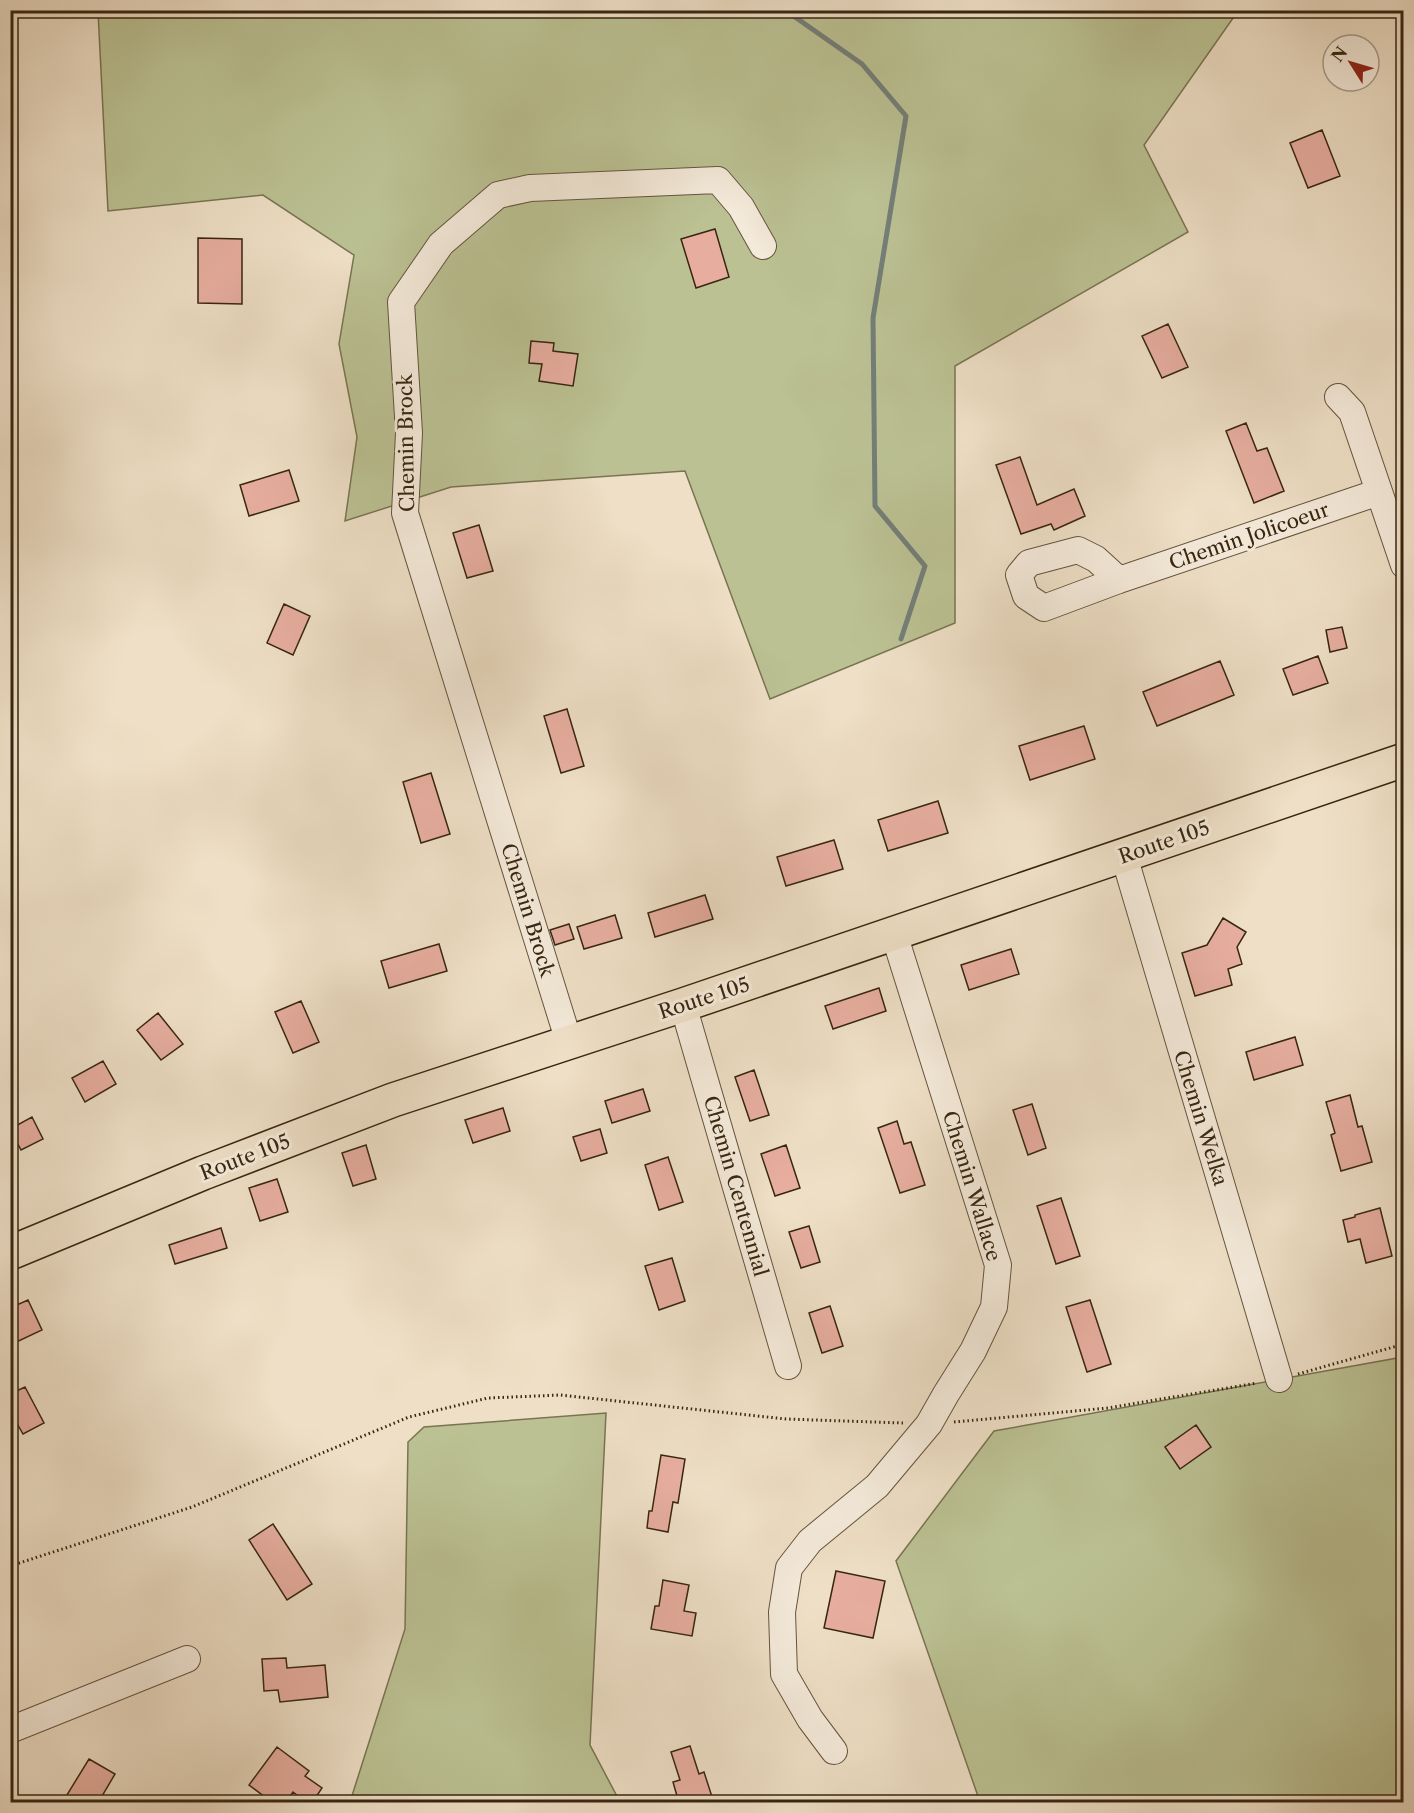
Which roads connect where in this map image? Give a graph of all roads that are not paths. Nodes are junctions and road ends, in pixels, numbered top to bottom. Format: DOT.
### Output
graph roads {
  1 [pos="764,246"];
  2 [pos="1338,397"];
  3 [pos="1379,492"];
  4 [pos="1404,565"];
  5 [pos="1119,580"];
  6 [pos="1404,760"];
  7 [pos="1124,856"];
  8 [pos="894,934"];
  9 [pos="684,1005"];
  10 [pos="569,1042"];
  11 [pos="10,1253"];
  12 [pos="788,1366"];
  13 [pos="1279,1379"];
  14 [pos="187,1659"];
  15 [pos="10,1730"];
  16 [pos="834,1751"];
  1 -- 10 [label="street, Chemin Brock"];
  2 -- 3 [label="street"];
  3 -- 4 [label="street"];
  3 -- 5 [label="street, Chemin Jolicoeur"];
  6 -- 7 [label="main road, Route 105"];
  7 -- 8 [label="main road, Route 105"];
  7 -- 13 [label="street, Chemin Welka"];
  8 -- 9 [label="main road, Route 105"];
  8 -- 16 [label="street, Chemin Wallace"];
  9 -- 10 [label="main road, Route 105"];
  9 -- 12 [label="street, Chemin Centennial"];
  10 -- 11 [label="main road, Route 105"];
  14 -- 15 [label="street"];
}
